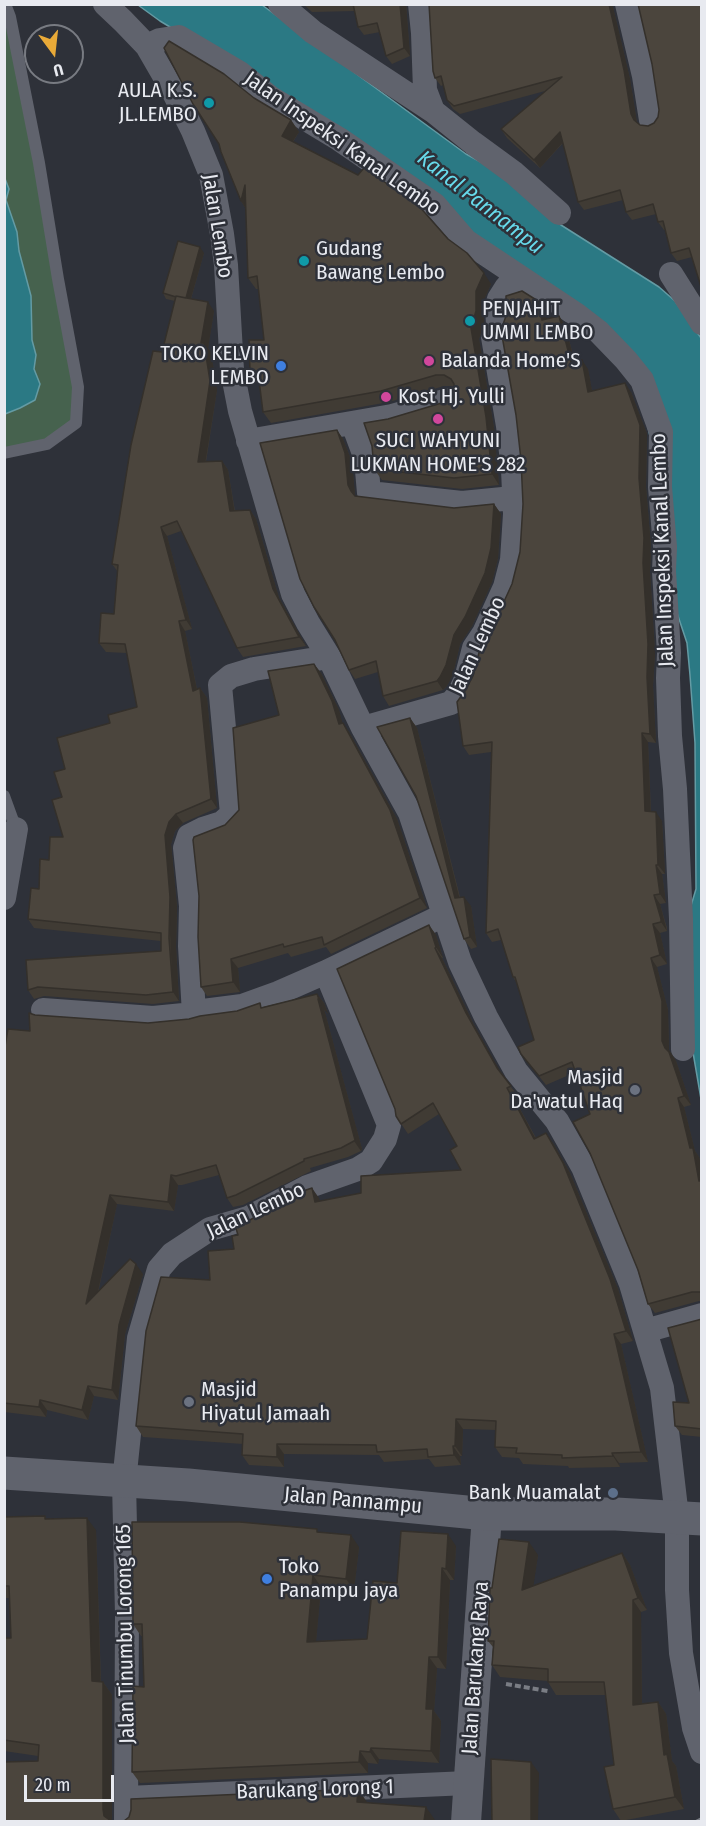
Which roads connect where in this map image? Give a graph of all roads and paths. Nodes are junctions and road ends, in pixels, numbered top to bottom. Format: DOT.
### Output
graph roads {
  1 [pos="5,4"];
  2 [pos="105,4"];
  3 [pos="280,4"];
  4 [pos="420,4"];
  5 [pos="627,4"];
  6 [pos="147,46"];
  7 [pos="433,111"];
  8 [pos="651,120"];
  9 [pos="559,213"];
  10 [pos="671,274"];
  11 [pos="516,276"];
  12 [pos="702,323"];
  13 [pos="449,403"];
  14 [pos="353,424"];
  15 [pos="248,441"];
  16 [pos="4,453"];
  17 [pos="513,498"];
  18 [pos="329,657"];
  19 [pos="363,728"];
  20 [pos="4,796"];
  21 [pos="16,829"];
  22 [pos="4,898"];
  23 [pos="444,915"];
  24 [pos="326,972"];
  25 [pos="43,1010"];
  26 [pos="194,1014"];
  27 [pos="683,1049"];
  28 [pos="702,1316"];
  29 [pos="645,1331"];
  30 [pos="4,1473"];
  31 [pos="124,1482"];
  32 [pos="487,1514"];
  33 [pos="689,1518"];
  34 [pos="476,1679"];
  35 [pos="548,1691"];
  36 [pos="702,1752"];
  37 [pos="468,1783"];
  38 [pos="127,1810"];
  39 [pos="702,1820"];
  40 [pos="466,1821"];
  41 [pos="696,1821"];
  1 -- 16 [label="lane"];
  2 -- 6 [label="street, Jalan Lembo"];
  3 -- 7 [label="street"];
  4 -- 7 [label="street"];
  5 -- 8 [label="street"];
  6 -- 11 [label="street, Jalan Inspeksi Kanal Lembo"];
  6 -- 15 [label="street, Jalan Lembo"];
  7 -- 9 [label="street"];
  10 -- 12 [label="street"];
  11 -- 17 [label="street, Jalan Lembo"];
  11 -- 27 [label="street, Jalan Inspeksi Kanal Lembo"];
  13 -- 14 [label="street"];
  14 -- 15 [label="street"];
  14 -- 17 [label="street"];
  15 -- 18 [label="street, Jalan Lembo"];
  17 -- 19 [label="street, Jalan Lembo"];
  18 -- 19 [label="street, Jalan Lembo"];
  18 -- 26 [label="street"];
  19 -- 23 [label="street, Jalan Lembo"];
  20 -- 21 [label="lane"];
  21 -- 22 [label="street"];
  23 -- 24 [label="street"];
  23 -- 29 [label="street, Jalan Lembo"];
  24 -- 26 [label="street"];
  24 -- 31 [label="street, Jalan Lembo"];
  25 -- 26 [label="street"];
  28 -- 29 [label="street"];
  29 -- 33 [label="street, Jalan Lembo"];
  30 -- 31 [label="main road, Jalan Pannampu"];
  31 -- 32 [label="main road, Jalan Pannampu"];
  31 -- 38 [label="street, Jalan Tinumbu Lorong 165"];
  32 -- 33 [label="main road, Jalan Pannampu"];
  32 -- 34 [label="street, Jalan Barukang Raya"];
  33 -- 36 [label="street, Jalan Lembo"];
  34 -- 35 [label="path"];
  34 -- 37 [label="street, Jalan Barukang Raya"];
  37 -- 38 [label="street, Barukang Lorong 1"];
  37 -- 40 [label="street, Jalan Barukang Raya"];
  39 -- 41 [label="path"];
}
